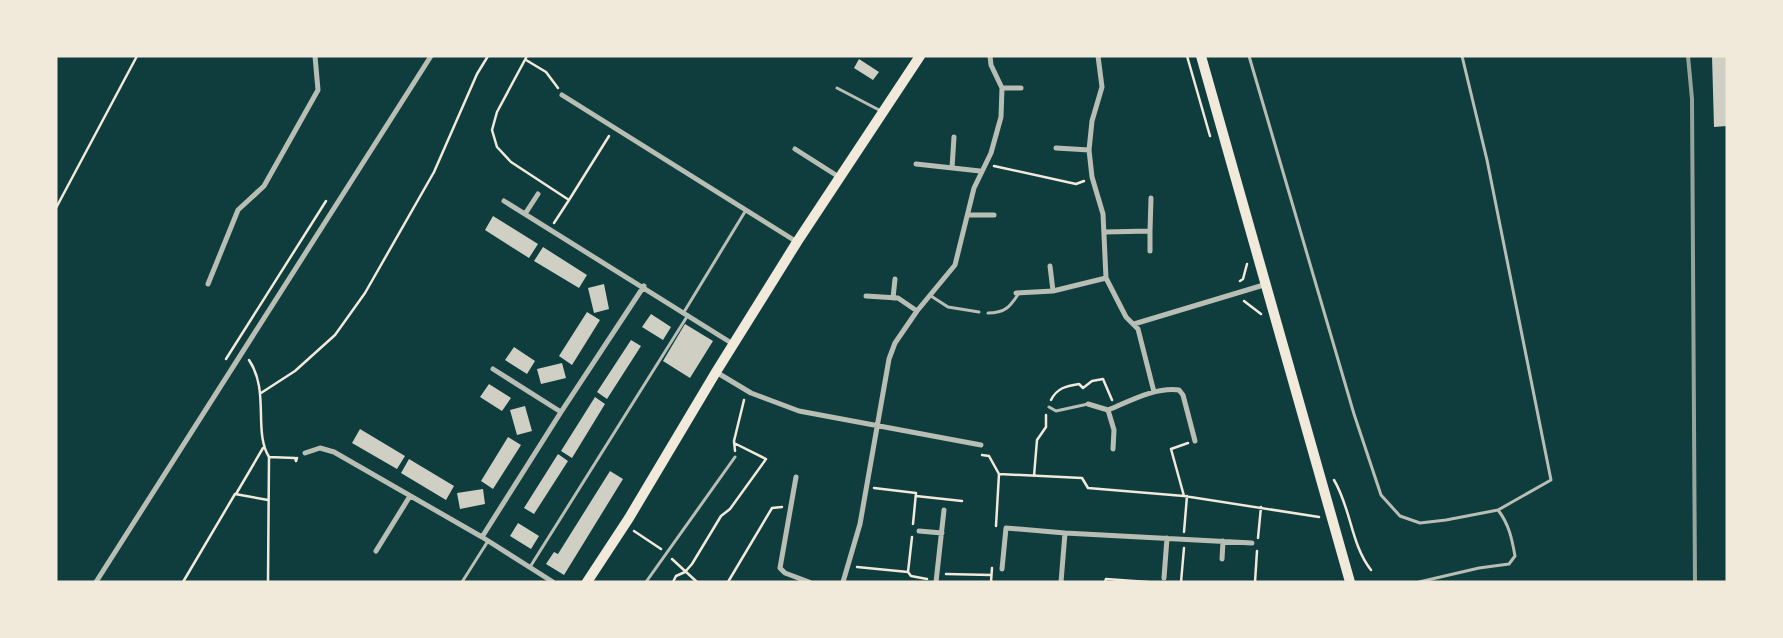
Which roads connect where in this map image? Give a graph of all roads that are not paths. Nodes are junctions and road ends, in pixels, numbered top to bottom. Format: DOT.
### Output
graph roads {
  1 [pos="315,56"];
  2 [pos="920,56"];
  3 [pos="990,56"];
  4 [pos="1098,56"];
  5 [pos="1201,56"];
  6 [pos="1249,56"];
  7 [pos="1462,56"];
  8 [pos="431,57"];
  9 [pos="837,88"];
  10 [pos="1002,88"];
  11 [pos="1021,88"];
  12 [pos="562,95"];
  13 [pos="884,113"];
  14 [pos="954,137"];
  15 [pos="1056,148"];
  16 [pos="795,149"];
  17 [pos="1089,150"];
  18 [pos="916,164"];
  19 [pos="952,168"];
  20 [pos="980,171"];
  21 [pos="839,177"];
  22 [pos="538,194"];
  23 [pos="1151,198"];
  24 [pos="504,201"];
  25 [pos="746,210"];
  26 [pos="526,214"];
  27 [pos="968,215"];
  28 [pos="994,215"];
  29 [pos="1150,231"];
  30 [pos="1105,232"];
  31 [pos="797,242"];
  32 [pos="1150,251"];
  33 [pos="1050,266"];
  34 [pos="1106,278"];
  35 [pos="895,279"];
  36 [pos="208,284"];
  37 [pos="1267,284"];
  38 [pos="644,286"];
  39 [pos="1053,291"];
  40 [pos="1018,292"];
  41 [pos="866,296"];
  42 [pos="931,296"];
  43 [pos="893,298"];
  44 [pos="917,311"];
  45 [pos="979,312"];
  46 [pos="686,313"];
  47 [pos="988,313"];
  48 [pos="1134,324"];
  49 [pos="733,344"];
  50 [pos="493,369"];
  51 [pos="716,372"];
  52 [pos="1154,392"];
  53 [pos="1088,404"];
  54 [pos="1048,407"];
  55 [pos="1108,410"];
  56 [pos="561,412"];
  57 [pos="876,426"];
  58 [pos="1195,441"];
  59 [pos="981,446"];
  60 [pos="1113,449"];
  61 [pos="304,453"];
  62 [pos="735,457"];
  63 [pos="796,477"];
  64 [pos="410,496"];
  65 [pos="944,510"];
  66 [pos="1498,510"];
  67 [pos="919,531"];
  68 [pos="942,533"];
  69 [pos="1065,533"];
  70 [pos="482,537"];
  71 [pos="1167,538"];
  72 [pos="488,541"];
  73 [pos="1223,541"];
  74 [pos="1252,543"];
  75 [pos="376,551"];
  76 [pos="1222,559"];
  77 [pos="530,567"];
  78 [pos="1002,569"];
  79 [pos="1164,578"];
  80 [pos="936,581"];
  81 [pos="96,582"];
  82 [pos="462,582"];
  83 [pos="553,582"];
  84 [pos="586,582"];
  85 [pos="646,582"];
  86 [pos="809,582"];
  87 [pos="843,582"];
  88 [pos="1061,582"];
  89 [pos="1350,582"];
  90 [pos="1419,582"];
  1 -- 36 [label="street"];
  2 -- 13 [label="main road"];
  3 -- 10 [label="street"];
  4 -- 17 [label="street"];
  5 -- 37 [label="main road"];
  6 -- 66 [label="lane"];
  7 -- 66 [label="lane"];
  8 -- 81 [label="street"];
  9 -- 13 [label="lane"];
  10 -- 11 [label="street"];
  10 -- 20 [label="street"];
  12 -- 25 [label="street"];
  13 -- 21 [label="main road"];
  14 -- 19 [label="street"];
  15 -- 17 [label="street"];
  16 -- 21 [label="street"];
  17 -- 30 [label="street"];
  18 -- 19 [label="street"];
  19 -- 20 [label="street"];
  20 -- 27 [label="street"];
  21 -- 31 [label="main road"];
  22 -- 26 [label="street"];
  23 -- 29 [label="street"];
  24 -- 26 [label="street"];
  25 -- 31 [label="street"];
  25 -- 46 [label="lane"];
  26 -- 38 [label="street"];
  27 -- 28 [label="street"];
  27 -- 42 [label="street"];
  29 -- 30 [label="street"];
  29 -- 32 [label="street"];
  30 -- 34 [label="street"];
  31 -- 49 [label="main road"];
  33 -- 39 [label="street"];
  34 -- 39 [label="street"];
  34 -- 48 [label="street"];
  35 -- 43 [label="street"];
  37 -- 48 [label="street"];
  37 -- 89 [label="main road"];
  38 -- 46 [label="street"];
  38 -- 56 [label="street"];
  39 -- 40 [label="street"];
  40 -- 47 [label="lane"];
  41 -- 43 [label="street"];
  42 -- 44 [label="street"];
  42 -- 45 [label="lane"];
  43 -- 44 [label="street"];
  44 -- 57 [label="street"];
  46 -- 49 [label="street"];
  46 -- 77 [label="lane"];
  48 -- 52 [label="street"];
  49 -- 51 [label="main road"];
  50 -- 56 [label="street"];
  51 -- 57 [label="street"];
  51 -- 84 [label="main road"];
  52 -- 55 [label="street"];
  52 -- 58 [label="street"];
  53 -- 54 [label="lane"];
  53 -- 55 [label="street"];
  55 -- 60 [label="street"];
  56 -- 70 [label="street"];
  57 -- 59 [label="street"];
  57 -- 87 [label="street"];
  61 -- 64 [label="street"];
  62 -- 85 [label="lane"];
  63 -- 86 [label="street"];
  64 -- 70 [label="street"];
  64 -- 75 [label="street"];
  65 -- 68 [label="street"];
  66 -- 90 [label="lane"];
  67 -- 68 [label="street"];
  68 -- 80 [label="street"];
  69 -- 71 [label="street"];
  69 -- 78 [label="street"];
  69 -- 88 [label="street"];
  70 -- 72 [label="street"];
  71 -- 73 [label="street"];
  71 -- 79 [label="street"];
  72 -- 77 [label="street"];
  72 -- 82 [label="lane"];
  73 -- 74 [label="street"];
  73 -- 76 [label="street"];
  77 -- 83 [label="street"];
}
